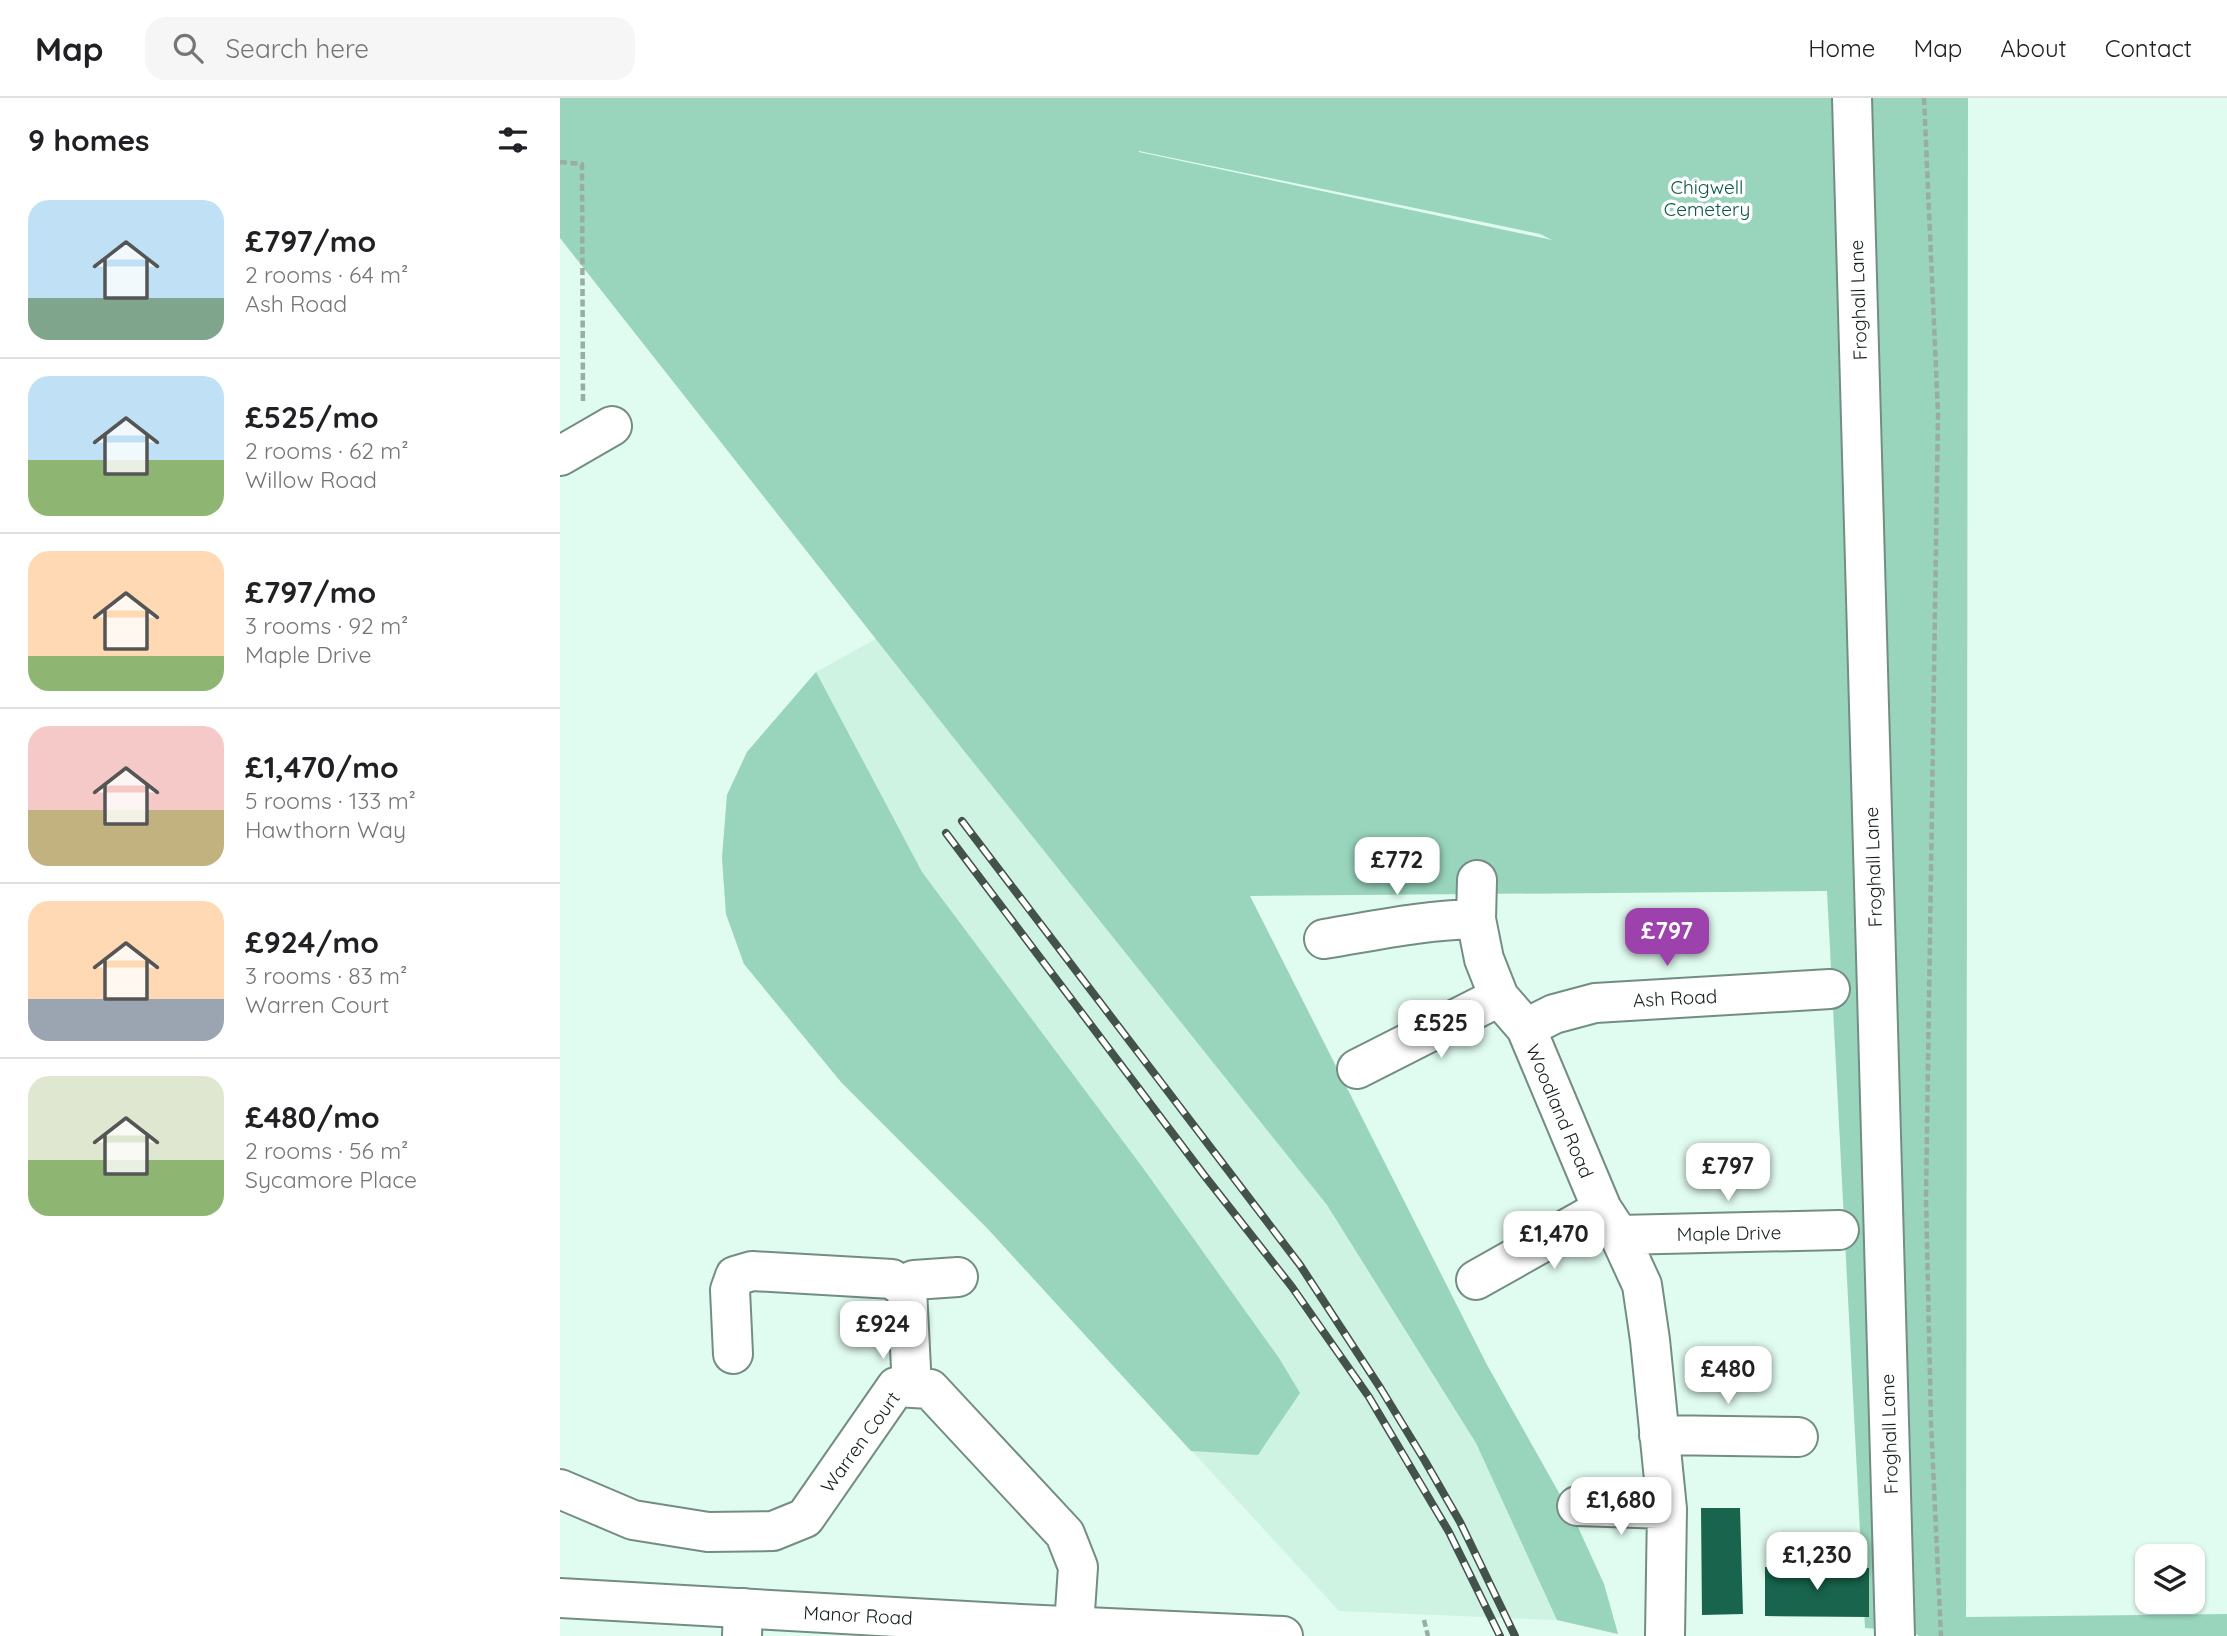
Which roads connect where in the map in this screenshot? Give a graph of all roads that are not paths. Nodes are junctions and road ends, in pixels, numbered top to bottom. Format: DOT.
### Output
graph roads {
  1 [pos="1852,98"];
  2 [pos="1477,880"];
  3 [pos="1476,919"];
  4 [pos="1324,939"];
  5 [pos="1830,989"];
  6 [pos="1499,997"];
  7 [pos="1526,1028"];
  8 [pos="1357,1069"];
  9 [pos="1611,1222"];
  10 [pos="1839,1230"];
  11 [pos="958,1277"];
  12 [pos="1476,1280"];
  13 [pos="907,1290"];
  14 [pos="733,1354"];
  15 [pos="912,1388"];
  16 [pos="1659,1435"];
  17 [pos="1798,1437"];
  18 [pos="560,1489"];
  19 [pos="1577,1506"];
  20 [pos="1667,1509"];
  21 [pos="560,1598"];
  22 [pos="743,1622"];
  23 [pos="1074,1626"];
  24 [pos="1001,1630"];
  25 [pos="1283,1636"];
  26 [pos="1665,1636"];
  27 [pos="1895,1636"];
  1 -- 27 [label="street, Froghall Lane"];
  2 -- 3 [label="street, Woodland Road"];
  3 -- 4 [label="street"];
  3 -- 6 [label="street, Woodland Road"];
  5 -- 7 [label="street, Ash Road"];
  6 -- 7 [label="street, Woodland Road"];
  6 -- 8 [label="street"];
  7 -- 9 [label="street, Woodland Road"];
  9 -- 10 [label="street, Maple Drive"];
  9 -- 12 [label="street"];
  9 -- 16 [label="street, Woodland Road"];
  11 -- 13 [label="street"];
  13 -- 14 [label="street"];
  13 -- 15 [label="street"];
  15 -- 18 [label="street, Warren Court"];
  15 -- 23 [label="street, Warren Court"];
  16 -- 17 [label="street"];
  16 -- 20 [label="street, Woodland Road"];
  19 -- 20 [label="street"];
  20 -- 26 [label="street, Woodland Road"];
  21 -- 22 [label="street, Manor Road"];
  22 -- 24 [label="street, Manor Road"];
  23 -- 24 [label="street, Manor Road"];
  23 -- 25 [label="street, Manor Road"];
}
